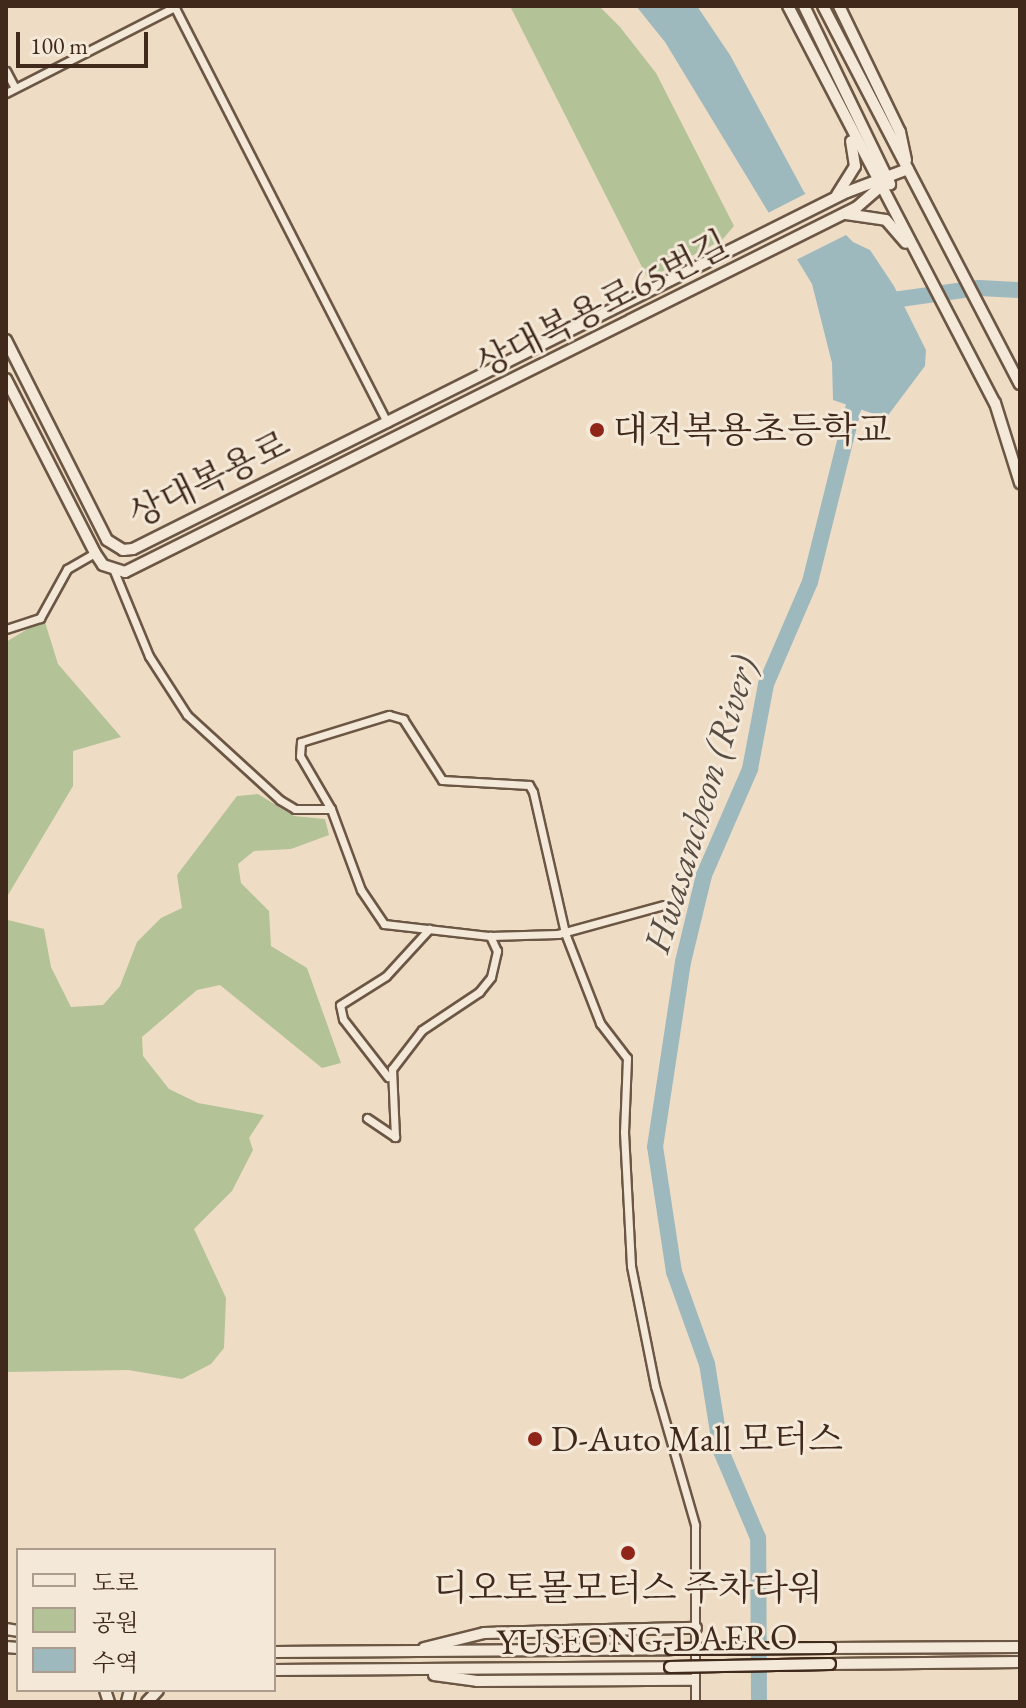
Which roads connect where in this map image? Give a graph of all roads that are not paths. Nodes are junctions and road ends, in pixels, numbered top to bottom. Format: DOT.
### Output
graph roads {
  1 [pos="788,6"];
  2 [pos="804,6"];
  3 [pos="823,6"];
  4 [pos="839,6"];
  5 [pos="174,7"];
  6 [pos="6,71"];
  7 [pos="15,88"];
  8 [pos="6,93"];
  9 [pos="843,117"];
  10 [pos="908,169"];
  11 [pos="883,183"];
  12 [pos="841,192"];
  13 [pos="844,213"];
  14 [pos="916,253"];
  15 [pos="6,340"];
  16 [pos="6,379"];
  17 [pos="1020,384"];
  18 [pos="387,423"];
  19 [pos="365,434"];
  20 [pos="373,450"];
  21 [pos="1020,483"];
  22 [pos="95,553"];
  23 [pos="114,571"];
  24 [pos="6,629"];
  25 [pos="331,809"];
  26 [pos="664,905"];
  27 [pos="429,929"];
  28 [pos="565,933"];
  29 [pos="490,936"];
  30 [pos="389,1078"];
  31 [pos="367,1118"];
  32 [pos="696,1628"];
  33 [pos="1020,1647"];
  34 [pos="415,1651"];
  35 [pos="276,1652"];
  36 [pos="1020,1662"];
  37 [pos="276,1670"];
  38 [pos="397,1670"];
  39 [pos="692,1680"];
  40 [pos="695,1702"];
  1 -- 9 [label="street"];
  2 -- 11 [label="street"];
  3 -- 10 [label="street"];
  4 -- 10 [label="street"];
  5 -- 7 [label="street"];
  5 -- 18 [label="street"];
  6 -- 7 [label="street"];
  7 -- 8 [label="street"];
  9 -- 11 [label="street"];
  9 -- 12 [label="street"];
  10 -- 11 [label="street"];
  10 -- 17 [label="street"];
  11 -- 12 [label="street, 상대복용로65번길"];
  11 -- 13 [label="street, 상대복용로65번길"];
  11 -- 14 [label="street"];
  12 -- 18 [label="street, 상대복용로65번길"];
  13 -- 14 [label="street"];
  13 -- 20 [label="street, 상대복용로65번길"];
  14 -- 21 [label="street"];
  15 -- 19 [label="street, 상대복용로"];
  16 -- 22 [label="street, 상대복용로"];
  18 -- 19 [label="street, 상대복용로65번길"];
  20 -- 23 [label="street, 상대복용로"];
  22 -- 23 [label="street, 상대복용로"];
  22 -- 24 [label="street"];
  23 -- 25 [label="street"];
  25 -- 27 [label="street"];
  25 -- 28 [label="street"];
  26 -- 28 [label="street"];
  27 -- 29 [label="street"];
  27 -- 30 [label="street"];
  28 -- 29 [label="street"];
  28 -- 32 [label="street"];
  29 -- 30 [label="street"];
  30 -- 31 [label="street"];
  32 -- 34 [label="street"];
  32 -- 39 [label="street"];
  33 -- 34 [label="street, YUSEONG-DAERO, bridge"];
  34 -- 35 [label="street, YUSEONG-DAERO"];
  36 -- 38 [label="street, YUSEONG-DAERO, bridge"];
  37 -- 38 [label="street, YUSEONG-DAERO"];
  38 -- 39 [label="street"];
  39 -- 40 [label="street"];
}
